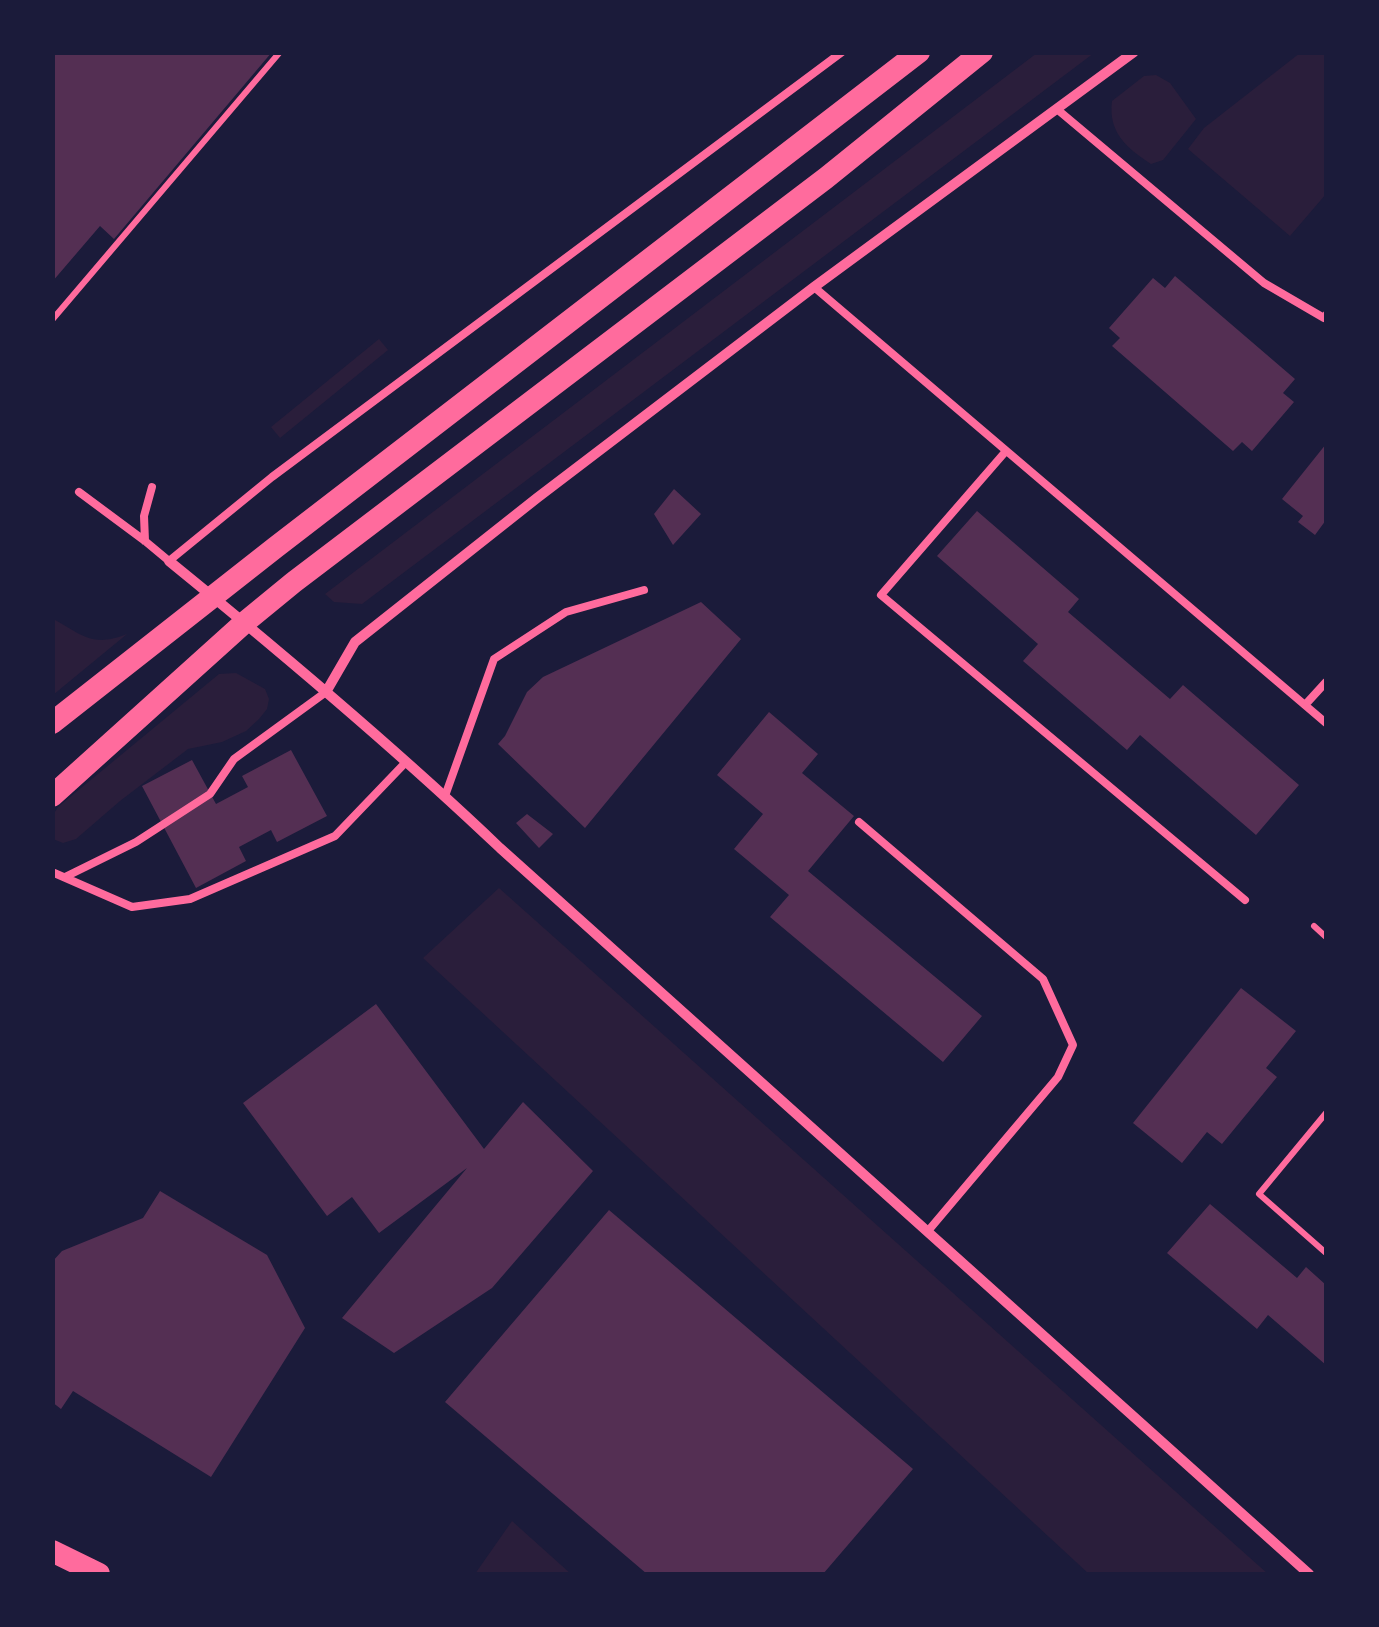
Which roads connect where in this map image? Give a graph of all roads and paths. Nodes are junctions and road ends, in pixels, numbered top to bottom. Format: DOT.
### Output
graph roads {
  1 [pos="280,52"];
  2 [pos="842,52"];
  3 [pos="920,52"];
  4 [pos="982,52"];
  5 [pos="1134,52"];
  6 [pos="1058,110"];
  7 [pos="814,288"];
  8 [pos="1326,315"];
  9 [pos="52,320"];
  10 [pos="1006,450"];
  11 [pos="152,487"];
  12 [pos="79,492"];
  13 [pos="146,541"];
  14 [pos="169,561"];
  15 [pos="644,590"];
  16 [pos="213,597"];
  17 [pos="244,623"];
  18 [pos="1326,682"];
  19 [pos="326,692"];
  20 [pos="1305,705"];
  21 [pos="52,723"];
  22 [pos="1326,724"];
  23 [pos="406,762"];
  24 [pos="52,796"];
  25 [pos="446,796"];
  26 [pos="860,822"];
  27 [pos="52,872"];
  28 [pos="65,877"];
  29 [pos="1245,900"];
  30 [pos="1314,926"];
  31 [pos="1326,937"];
  32 [pos="1326,1113"];
  33 [pos="928,1231"];
  34 [pos="1326,1253"];
  35 [pos="52,1550"];
  36 [pos="99,1574"];
  37 [pos="1309,1574"];
  1 -- 9 [label="path"];
  2 -- 14 [label="lane"];
  3 -- 16 [label="main road"];
  4 -- 17 [label="main road"];
  5 -- 6 [label="street"];
  6 -- 7 [label="street"];
  6 -- 8 [label="lane"];
  7 -- 10 [label="lane"];
  7 -- 19 [label="street"];
  10 -- 20 [label="lane"];
  10 -- 29 [label="lane"];
  11 -- 13 [label="lane"];
  12 -- 13 [label="lane"];
  13 -- 14 [label="lane"];
  14 -- 16 [label="street"];
  15 -- 25 [label="lane"];
  16 -- 17 [label="street"];
  16 -- 21 [label="main road"];
  17 -- 19 [label="street"];
  17 -- 24 [label="main road"];
  18 -- 20 [label="lane"];
  19 -- 23 [label="street"];
  19 -- 28 [label="lane"];
  20 -- 22 [label="lane"];
  23 -- 25 [label="street"];
  23 -- 28 [label="lane"];
  25 -- 33 [label="street"];
  26 -- 33 [label="lane"];
  27 -- 28 [label="lane"];
  30 -- 31 [label="path"];
  32 -- 34 [label="path"];
  33 -- 37 [label="street"];
  35 -- 36 [label="main road"];
}
